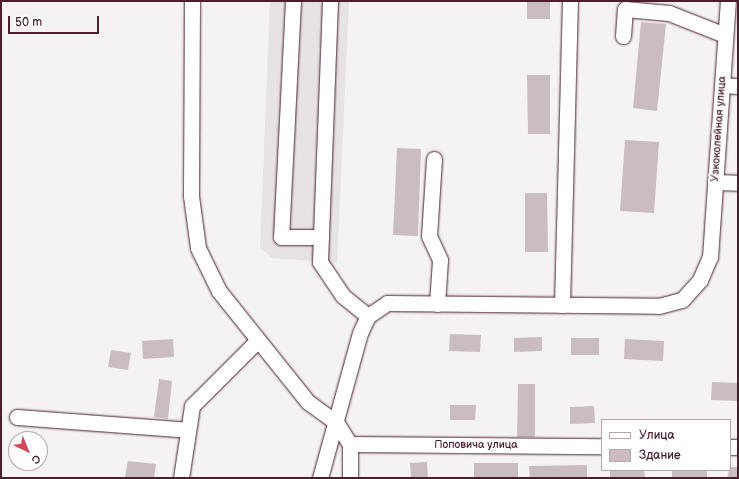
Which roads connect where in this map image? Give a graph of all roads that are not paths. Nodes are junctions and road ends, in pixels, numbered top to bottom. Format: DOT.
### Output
graph roads {
  1 [pos="192,1"];
  2 [pos="293,1"];
  3 [pos="330,1"];
  4 [pos="570,1"];
  5 [pos="728,1"];
  6 [pos="725,35"];
  7 [pos="623,36"];
  8 [pos="722,85"];
  9 [pos="738,86"];
  10 [pos="434,159"];
  11 [pos="715,182"];
  12 [pos="738,184"];
  13 [pos="321,237"];
  14 [pos="437,304"];
  15 [pos="562,305"];
  16 [pos="368,316"];
  17 [pos="258,340"];
  18 [pos="17,417"];
  19 [pos="336,422"];
  20 [pos="188,430"];
  21 [pos="350,444"];
  22 [pos="601,446"];
  23 [pos="181,478"];
  24 [pos="320,478"];
  25 [pos="350,478"];
  1 -- 17 [label="street"];
  2 -- 13 [label="street"];
  3 -- 13 [label="street"];
  4 -- 15 [label="street"];
  5 -- 6 [label="street, Узкоколейная улица"];
  6 -- 7 [label="street"];
  6 -- 8 [label="street, Узкоколейная улица"];
  8 -- 9 [label="street"];
  8 -- 11 [label="street, Узкоколейная улица"];
  10 -- 14 [label="street"];
  11 -- 12 [label="street"];
  11 -- 15 [label="street, Узкоколейная улица"];
  13 -- 16 [label="street"];
  14 -- 15 [label="street, Узкоколейная улица"];
  14 -- 16 [label="street, Узкоколейная улица"];
  16 -- 19 [label="street"];
  17 -- 19 [label="street"];
  17 -- 20 [label="street"];
  18 -- 20 [label="street"];
  19 -- 21 [label="street"];
  19 -- 24 [label="street"];
  20 -- 23 [label="street"];
  21 -- 22 [label="street, Поповича улица"];
  21 -- 25 [label="street"];
}
